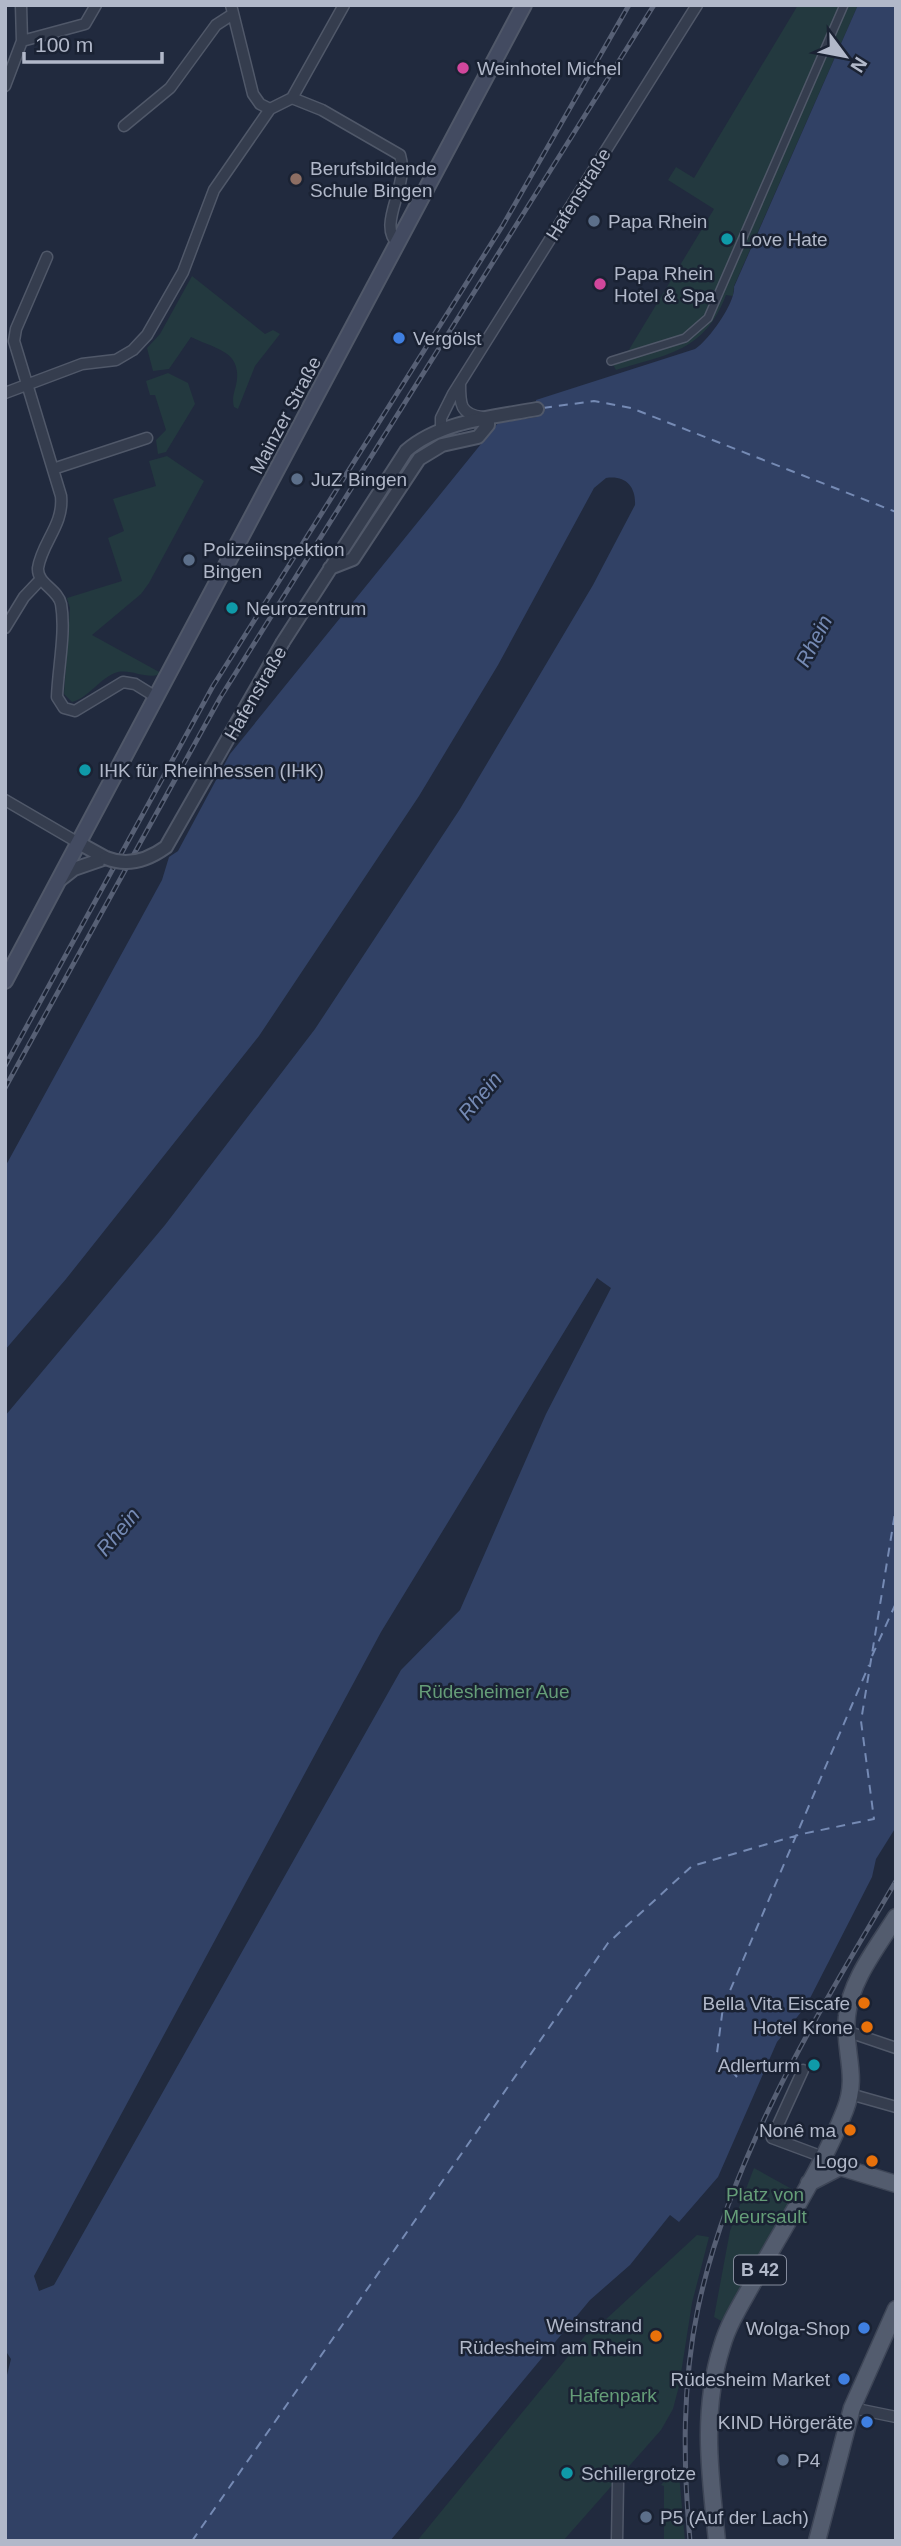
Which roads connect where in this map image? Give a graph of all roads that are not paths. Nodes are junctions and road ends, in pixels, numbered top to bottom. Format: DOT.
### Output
graph roads {
  1 [pos="21,5"];
  2 [pos="96,5"];
  3 [pos="344,5"];
  4 [pos="524,5"];
  5 [pos="697,5"];
  6 [pos="844,5"];
  7 [pos="232,9"];
  8 [pos="22,41"];
  9 [pos="5,86"];
  10 [pos="292,98"];
  11 [pos="270,109"];
  12 [pos="124,126"];
  13 [pos="398,244"];
  14 [pos="47,257"];
  15 [pos="611,361"];
  16 [pos="460,383"];
  17 [pos="29,385"];
  18 [pos="5,393"];
  19 [pos="537,409"];
  20 [pos="488,418"];
  21 [pos="440,430"];
  22 [pos="147,438"];
  23 [pos="53,468"];
  24 [pos="330,568"];
  25 [pos="41,579"];
  26 [pos="5,628"];
  27 [pos="156,697"];
  28 [pos="5,800"];
  29 [pos="78,842"];
  30 [pos="106,858"];
  31 [pos="58,882"];
  32 [pos="5,981"];
  33 [pos="896,1917"];
  34 [pos="846,2031"];
  35 [pos="896,2048"];
  36 [pos="803,2070"];
  37 [pos="850,2094"];
  38 [pos="896,2107"];
  39 [pos="826,2153"];
  40 [pos="840,2167"];
  41 [pos="809,2183"];
  42 [pos="896,2184"];
  43 [pos="895,2314"];
  44 [pos="852,2408"];
  45 [pos="896,2417"];
  46 [pos="618,2483"];
  47 [pos="617,2541"];
  48 [pos="717,2541"];
  49 [pos="817,2541"];
  1 -- 8 [label="street"];
  2 -- 8 [label="street"];
  3 -- 10 [label="street"];
  4 -- 13 [label="main road, Mainzer Straße"];
  5 -- 16 [label="street, Hafenstraße"];
  6 -- 15 [label="street"];
  7 -- 11 [label="street"];
  7 -- 12 [label="street"];
  8 -- 9 [label="street"];
  10 -- 11 [label="street"];
  10 -- 13 [label="street"];
  11 -- 17 [label="street"];
  13 -- 27 [label="main road, Mainzer Straße"];
  14 -- 17 [label="street"];
  16 -- 20 [label="street"];
  16 -- 21 [label="street, Hafenstraße"];
  17 -- 18 [label="street"];
  17 -- 23 [label="street"];
  19 -- 20 [label="street, Hafenstraße"];
  20 -- 21 [label="street, Hafenstraße"];
  20 -- 24 [label="street"];
  21 -- 24 [label="street, Hafenstraße"];
  22 -- 23 [label="street"];
  23 -- 25 [label="street"];
  24 -- 30 [label="street, Hafenstraße, bridge"];
  25 -- 26 [label="street"];
  25 -- 27 [label="street"];
  27 -- 29 [label="main road, Mainzer Straße"];
  28 -- 29 [label="street"];
  29 -- 30 [label="street, Hafenstraße"];
  29 -- 31 [label="main road, Mainzer Straße"];
  30 -- 31 [label="street, Hafenstraße"];
  31 -- 32 [label="main road, Mainzer Straße"];
  33 -- 34 [label="main road, B 42"];
  34 -- 35 [label="street"];
  34 -- 37 [label="main road, B 42"];
  36 -- 39 [label="street"];
  37 -- 38 [label="street"];
  37 -- 39 [label="main road, B 42"];
  39 -- 40 [label="main road"];
  39 -- 41 [label="main road, B 42"];
  40 -- 41 [label="main road"];
  40 -- 42 [label="main road"];
  41 -- 48 [label="main road, B 42"];
  43 -- 44 [label="main road"];
  44 -- 45 [label="street"];
  44 -- 49 [label="main road"];
  46 -- 47 [label="street"];
}
